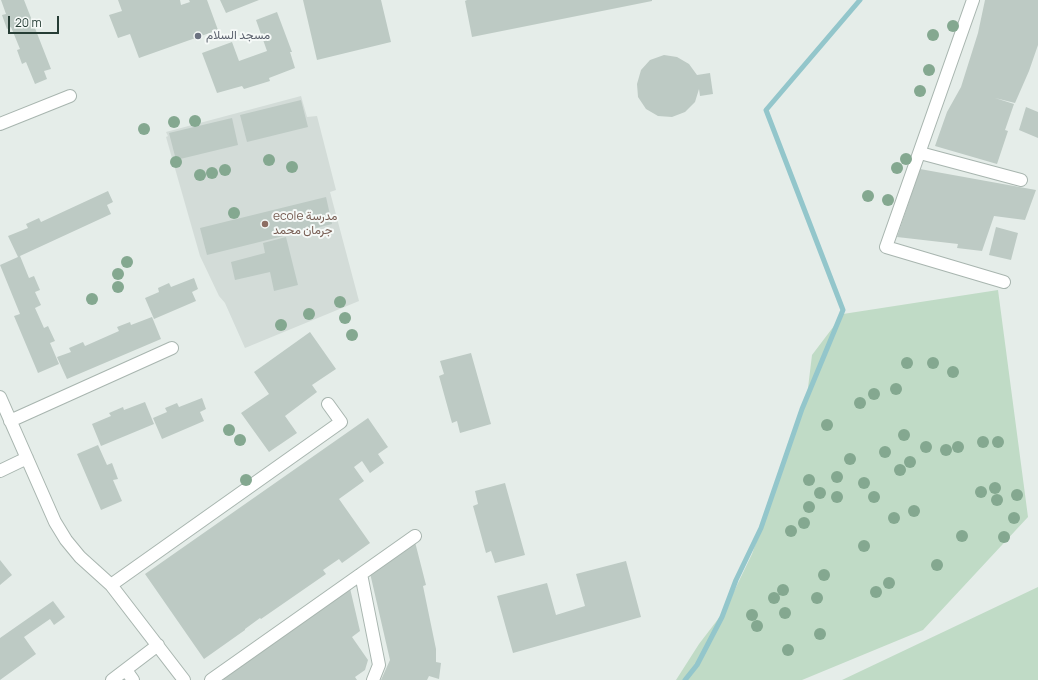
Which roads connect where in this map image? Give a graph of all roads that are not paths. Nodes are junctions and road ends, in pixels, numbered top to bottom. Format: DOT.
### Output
graph roads {
  1 [pos="973,0"];
  2 [pos="70,96"];
  3 [pos="0,124"];
  4 [pos="920,153"];
  5 [pos="1021,180"];
  6 [pos="1004,282"];
  7 [pos="172,348"];
  8 [pos="0,397"];
  9 [pos="328,404"];
  10 [pos="10,421"];
  11 [pos="27,458"];
  12 [pos="0,471"];
  13 [pos="415,536"];
  14 [pos="361,574"];
  15 [pos="111,585"];
  16 [pos="158,645"];
  17 [pos="126,670"];
  18 [pos="112,680"];
  19 [pos="133,680"];
  20 [pos="184,680"];
  21 [pos="211,680"];
  22 [pos="373,680"];
  1 -- 4 [label="street"];
  2 -- 3 [label="street"];
  4 -- 5 [label="street"];
  4 -- 6 [label="street"];
  7 -- 10 [label="street"];
  8 -- 10 [label="street"];
  9 -- 15 [label="street"];
  10 -- 11 [label="street"];
  11 -- 12 [label="street"];
  11 -- 15 [label="street"];
  13 -- 14 [label="street"];
  14 -- 21 [label="street"];
  14 -- 22 [label="street"];
  15 -- 16 [label="street"];
  16 -- 17 [label="street"];
  16 -- 20 [label="street"];
  17 -- 18 [label="street"];
  17 -- 19 [label="street"];
}
